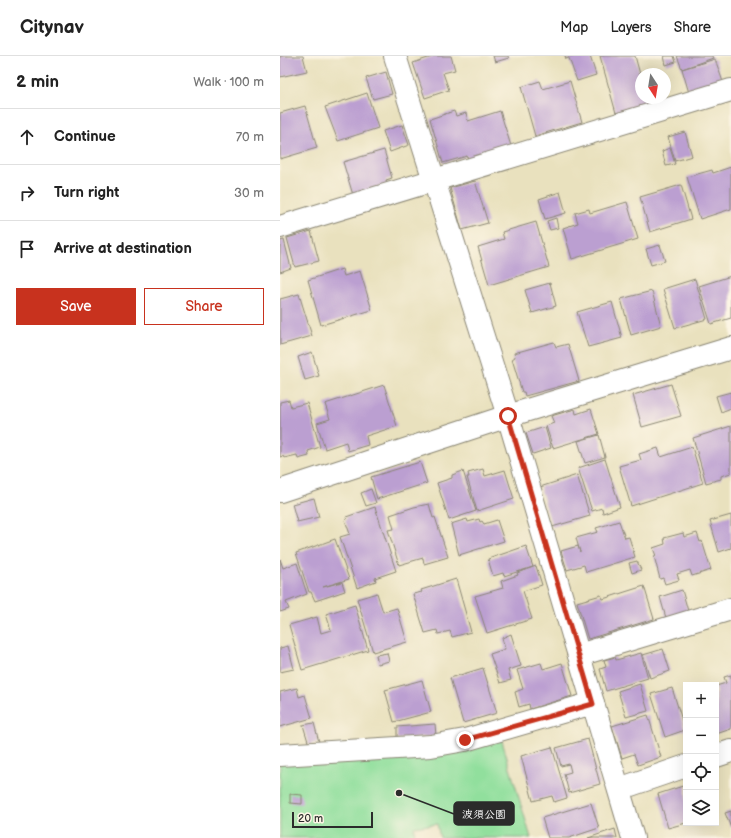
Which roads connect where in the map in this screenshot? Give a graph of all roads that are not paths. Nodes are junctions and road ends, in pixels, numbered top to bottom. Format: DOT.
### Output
graph roads {
  1 [pos="395,56"];
  2 [pos="731,90"];
  3 [pos="434,181"];
  4 [pos="280,227"];
  5 [pos="731,348"];
  6 [pos="508,416"];
  7 [pos="280,491"];
  8 [pos="731,609"];
  9 [pos="579,655"];
  10 [pos="593,704"];
  11 [pos="731,751"];
  12 [pos="280,754"];
  13 [pos="719,755"];
  14 [pos="683,767"];
  15 [pos="619,789"];
  16 [pos="633,838"];
  1 -- 3 [label="street"];
  2 -- 3 [label="street"];
  3 -- 4 [label="street"];
  3 -- 6 [label="street"];
  5 -- 6 [label="street"];
  6 -- 7 [label="street"];
  6 -- 9 [label="street"];
  8 -- 9 [label="street"];
  9 -- 10 [label="street"];
  10 -- 12 [label="street"];
  10 -- 15 [label="street"];
  11 -- 13 [label="street"];
  14 -- 15 [label="street"];
  15 -- 16 [label="street"];
}
